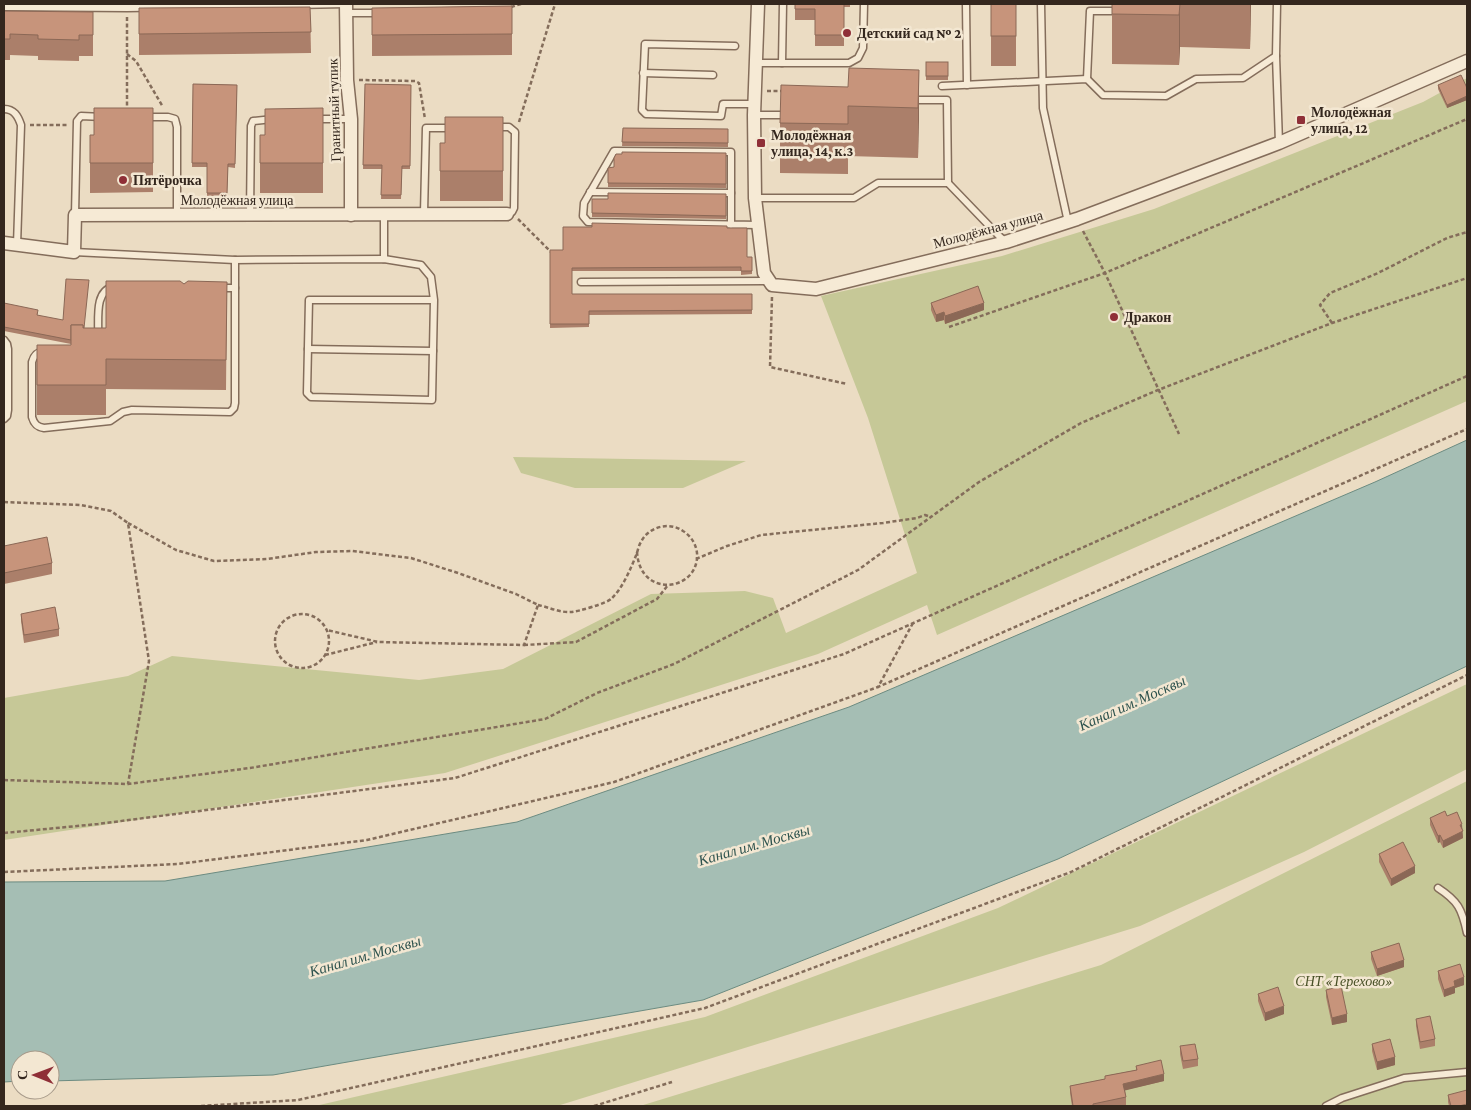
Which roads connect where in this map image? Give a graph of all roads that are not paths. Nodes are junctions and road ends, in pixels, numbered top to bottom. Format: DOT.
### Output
graph roads {
  1 [pos="758,4"];
  2 [pos="783,4"];
  3 [pos="864,4"];
  4 [pos="966,4"];
  5 [pos="1041,4"];
  6 [pos="1277,4"];
  7 [pos="261,5"];
  8 [pos="127,6"];
  9 [pos="4,7"];
  10 [pos="345,7"];
  11 [pos="1126,10"];
  12 [pos="382,13"];
  13 [pos="735,46"];
  14 [pos="1276,56"];
  15 [pos="1467,61"];
  16 [pos="756,63"];
  17 [pos="782,63"];
  18 [pos="643,72"];
  19 [pos="713,75"];
  20 [pos="1042,80"];
  21 [pos="1087,80"];
  22 [pos="967,85"];
  23 [pos="942,86"];
  24 [pos="907,100"];
  25 [pos="754,104"];
  26 [pos="4,108"];
  27 [pos="790,115"];
  28 [pos="109,117"];
  29 [pos="127,117"];
  30 [pos="277,119"];
  31 [pos="304,119"];
  32 [pos="351,119"];
  33 [pos="463,128"];
  34 [pos="491,128"];
  35 [pos="1279,143"];
  36 [pos="948,183"];
  37 [pos="590,192"];
  38 [pos="731,193"];
  39 [pos="755,198"];
  40 [pos="424,213"];
  41 [pos="510,213"];
  42 [pos="384,214"];
  43 [pos="75,215"];
  44 [pos="177,215"];
  45 [pos="250,215"];
  46 [pos="351,215"];
  47 [pos="1074,224"];
  48 [pos="731,225"];
  49 [pos="758,226"];
  50 [pos="1006,242"];
  51 [pos="4,244"];
  52 [pos="17,245"];
  53 [pos="74,252"];
  54 [pos="384,259"];
  55 [pos="235,260"];
  56 [pos="581,282"];
  57 [pos="771,283"];
  58 [pos="124,287"];
  59 [pos="209,288"];
  60 [pos="235,288"];
  61 [pos="434,300"];
  62 [pos="4,340"];
  63 [pos="96,344"];
  64 [pos="308,349"];
  65 [pos="55,350"];
  66 [pos="434,351"];
  67 [pos="4,419"];
  68 [pos="1438,888"];
  69 [pos="1467,933"];
  70 [pos="1467,1072"];
  71 [pos="1326,1106"];
  1 -- 16 [label="street"];
  2 -- 17 [label="lane"];
  3 -- 17 [label="lane"];
  4 -- 22 [label="lane"];
  5 -- 20 [label="lane"];
  6 -- 14 [label="lane"];
  7 -- 8 [label="lane"];
  7 -- 10 [label="lane"];
  8 -- 9 [label="lane"];
  10 -- 12 [label="lane"];
  10 -- 32 [label="street, Гранитный тупик"];
  11 -- 21 [label="lane"];
  13 -- 18 [label="lane"];
  14 -- 21 [label="lane"];
  14 -- 35 [label="lane"];
  15 -- 35 [label="street, Молодёжная улица"];
  16 -- 17 [label="lane"];
  16 -- 25 [label="street"];
  18 -- 19 [label="lane"];
  18 -- 25 [label="lane"];
  20 -- 21 [label="lane"];
  20 -- 22 [label="lane"];
  20 -- 47 [label="lane"];
  22 -- 23 [label="lane"];
  24 -- 36 [label="lane"];
  25 -- 27 [label="lane"];
  25 -- 39 [label="street"];
  26 -- 52 [label="lane"];
  28 -- 43 [label="lane"];
  29 -- 44 [label="lane"];
  30 -- 45 [label="lane"];
  31 -- 32 [label="lane"];
  32 -- 46 [label="street, Гранитный тупик"];
  33 -- 40 [label="lane"];
  34 -- 41 [label="lane"];
  35 -- 47 [label="street, Молодёжная улица"];
  36 -- 39 [label="lane"];
  36 -- 50 [label="lane"];
  37 -- 38 [label="lane"];
  37 -- 38 [label="lane"];
  37 -- 48 [label="lane"];
  38 -- 48 [label="lane"];
  39 -- 49 [label="street"];
  40 -- 41 [label="street, Молодёжная улица"];
  40 -- 42 [label="street, Молодёжная улица"];
  42 -- 46 [label="street, Молодёжная улица"];
  42 -- 54 [label="lane"];
  43 -- 44 [label="street, Молодёжная улица"];
  43 -- 53 [label="street"];
  44 -- 45 [label="street, Молодёжная улица"];
  45 -- 46 [label="street, Молодёжная улица"];
  47 -- 50 [label="street, Молодёжная улица"];
  48 -- 49 [label="lane"];
  49 -- 57 [label="street"];
  50 -- 57 [label="street, Молодёжная улица"];
  51 -- 52 [label="street"];
  52 -- 53 [label="street"];
  53 -- 55 [label="lane"];
  54 -- 55 [label="lane"];
  54 -- 61 [label="lane"];
  55 -- 60 [label="lane"];
  56 -- 57 [label="lane"];
  58 -- 63 [label="lane"];
  59 -- 60 [label="lane"];
  60 -- 65 [label="lane"];
  61 -- 64 [label="lane"];
  61 -- 66 [label="lane"];
  62 -- 67 [label="lane"];
  64 -- 66 [label="lane"];
  64 -- 66 [label="lane"];
  68 -- 69 [label="lane"];
  70 -- 71 [label="lane"];
}
